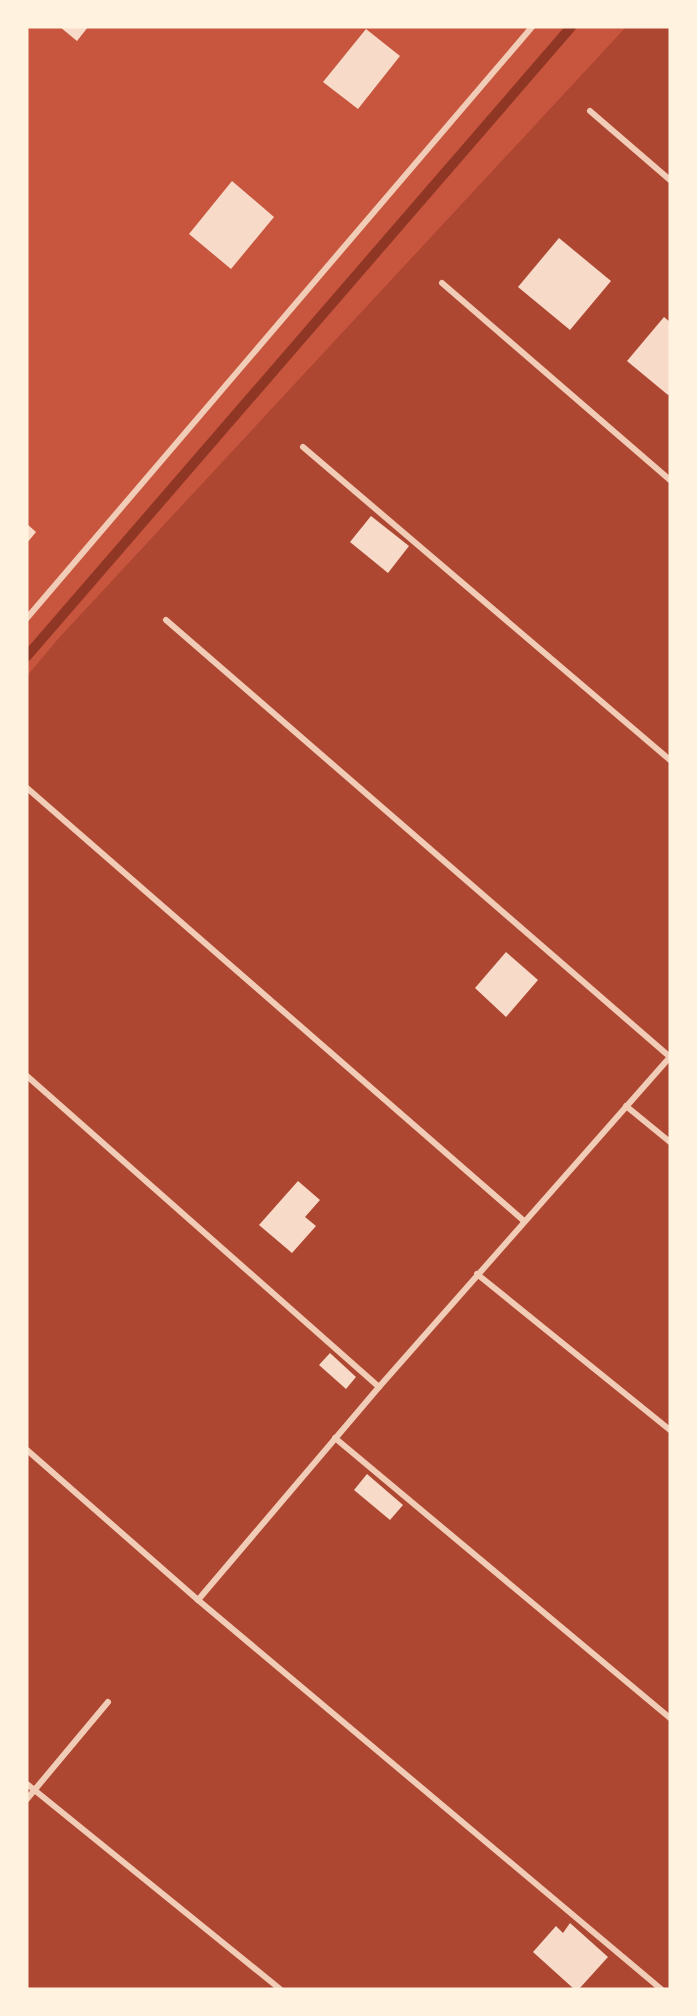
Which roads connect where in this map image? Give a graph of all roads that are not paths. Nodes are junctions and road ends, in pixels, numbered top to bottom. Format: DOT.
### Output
graph roads {
  1 [pos="532,27"];
  2 [pos="590,111"];
  3 [pos="670,180"];
  4 [pos="442,283"];
  5 [pos="303,447"];
  6 [pos="670,480"];
  7 [pos="27,618"];
  8 [pos="166,620"];
  9 [pos="670,760"];
  10 [pos="27,788"];
  11 [pos="670,1057"];
  12 [pos="27,1076"];
  13 [pos="626,1106"];
  14 [pos="670,1142"];
  15 [pos="524,1221"];
  16 [pos="477,1274"];
  17 [pos="379,1387"];
  18 [pos="670,1430"];
  19 [pos="335,1438"];
  20 [pos="27,1450"];
  21 [pos="198,1600"];
  22 [pos="108,1702"];
  23 [pos="670,1718"];
  24 [pos="27,1784"];
  25 [pos="34,1791"];
  26 [pos="27,1799"];
  27 [pos="280,1989"];
  28 [pos="661,1989"];
  1 -- 7 [label="street"];
  2 -- 3 [label="street"];
  4 -- 6 [label="street"];
  5 -- 9 [label="street"];
  8 -- 11 [label="street"];
  10 -- 15 [label="street"];
  11 -- 13 [label="street"];
  12 -- 17 [label="street"];
  13 -- 14 [label="street"];
  13 -- 15 [label="street"];
  15 -- 16 [label="street"];
  16 -- 17 [label="street"];
  16 -- 18 [label="street"];
  17 -- 19 [label="street"];
  19 -- 21 [label="street"];
  19 -- 23 [label="street"];
  20 -- 21 [label="street"];
  21 -- 28 [label="street"];
  22 -- 25 [label="street"];
  24 -- 25 [label="street"];
  25 -- 26 [label="street"];
  25 -- 27 [label="street"];
}
